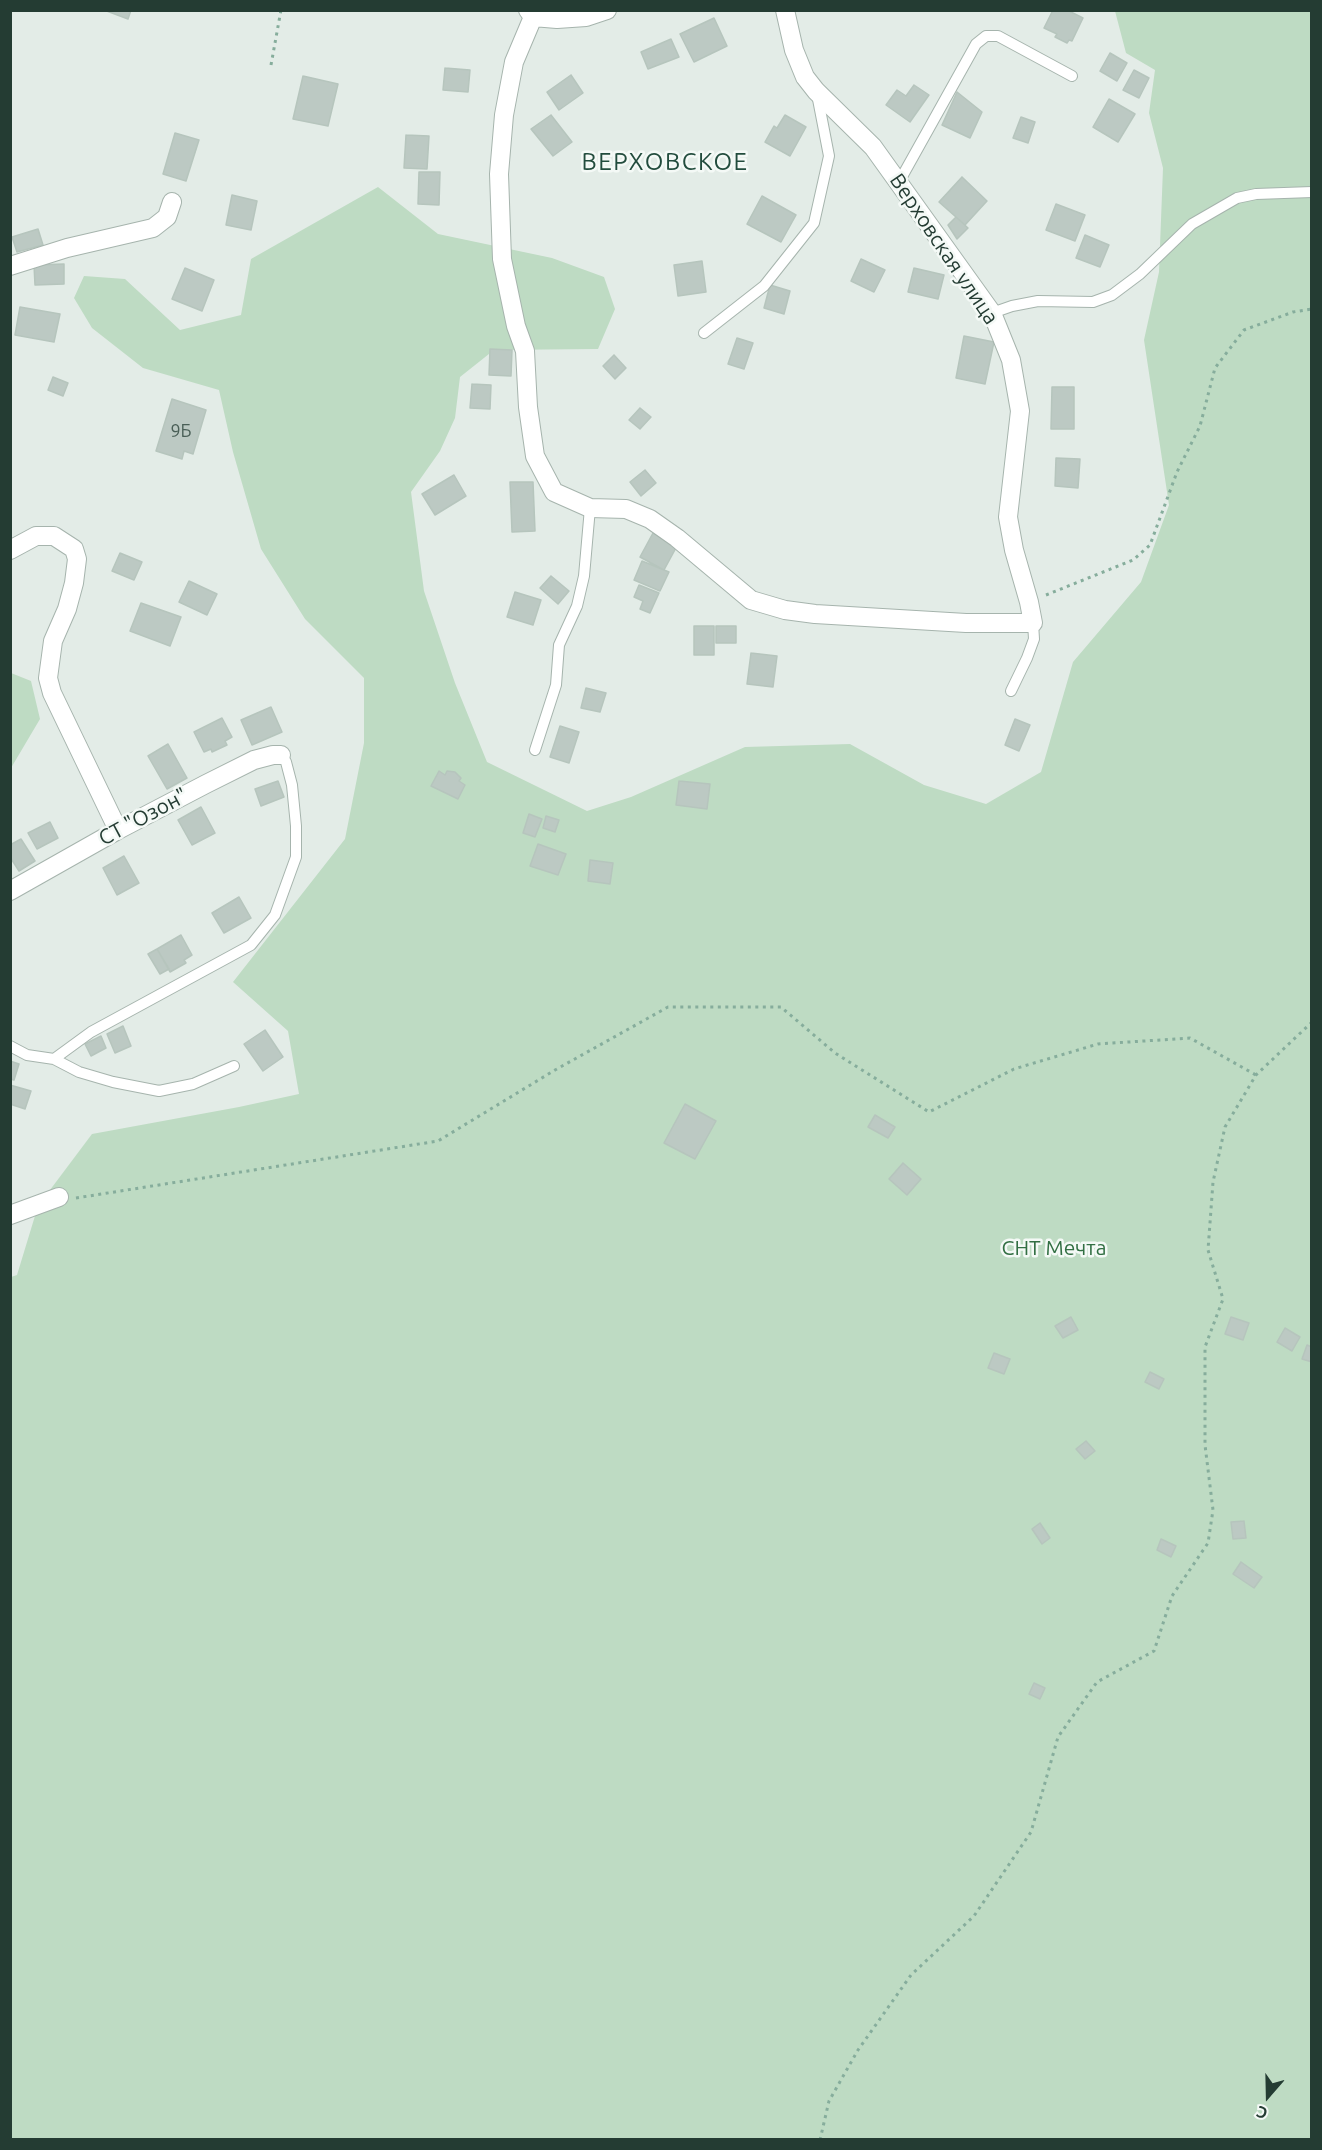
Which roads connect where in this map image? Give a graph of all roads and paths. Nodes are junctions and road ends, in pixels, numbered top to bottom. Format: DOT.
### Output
graph roads {
  1 [pos="281,10"];
  2 [pos="607,10"];
  3 [pos="785,10"];
  4 [pos="531,14"];
  5 [pos="271,65"];
  6 [pos="1072,76"];
  7 [pos="816,91"];
  8 [pos="899,182"];
  9 [pos="1311,192"];
  10 [pos="172,202"];
  11 [pos="10,266"];
  12 [pos="1311,309"];
  13 [pos="992,313"];
  14 [pos="704,333"];
  15 [pos="590,508"];
  16 [pos="10,550"];
  17 [pos="1029,602"];
  18 [pos="1033,623"];
  19 [pos="1011,691"];
  20 [pos="535,750"];
  21 [pos="281,755"];
  22 [pos="118,830"];
  23 [pos="10,891"];
  24 [pos="1311,1022"];
  25 [pos="10,1046"];
  26 [pos="54,1059"];
  27 [pos="234,1066"];
  28 [pos="1256,1075"];
  29 [pos="59,1197"];
  30 [pos="10,1215"];
  31 [pos="820,2139"];
  1 -- 5 [label="path"];
  2 -- 4 [label="street"];
  3 -- 7 [label="street, Верховская улица"];
  4 -- 15 [label="street"];
  6 -- 8 [label="lane"];
  7 -- 8 [label="street, Верховская улица"];
  7 -- 14 [label="lane"];
  8 -- 13 [label="street, Верховская улица"];
  9 -- 13 [label="lane"];
  10 -- 11 [label="street"];
  12 -- 17 [label="path"];
  13 -- 17 [label="street, Верховская улица"];
  15 -- 18 [label="street"];
  15 -- 20 [label="lane"];
  16 -- 22 [label="street"];
  17 -- 18 [label="street, Верховская улица"];
  18 -- 19 [label="lane, Верховская улица"];
  21 -- 22 [label="street, СТ \"Озон\""];
  21 -- 26 [label="lane"];
  22 -- 23 [label="street, СТ \"Озон\""];
  24 -- 28 [label="path"];
  25 -- 26 [label="lane"];
  26 -- 27 [label="lane"];
  28 -- 29 [label="path"];
  28 -- 31 [label="path"];
  29 -- 30 [label="street"];
}
